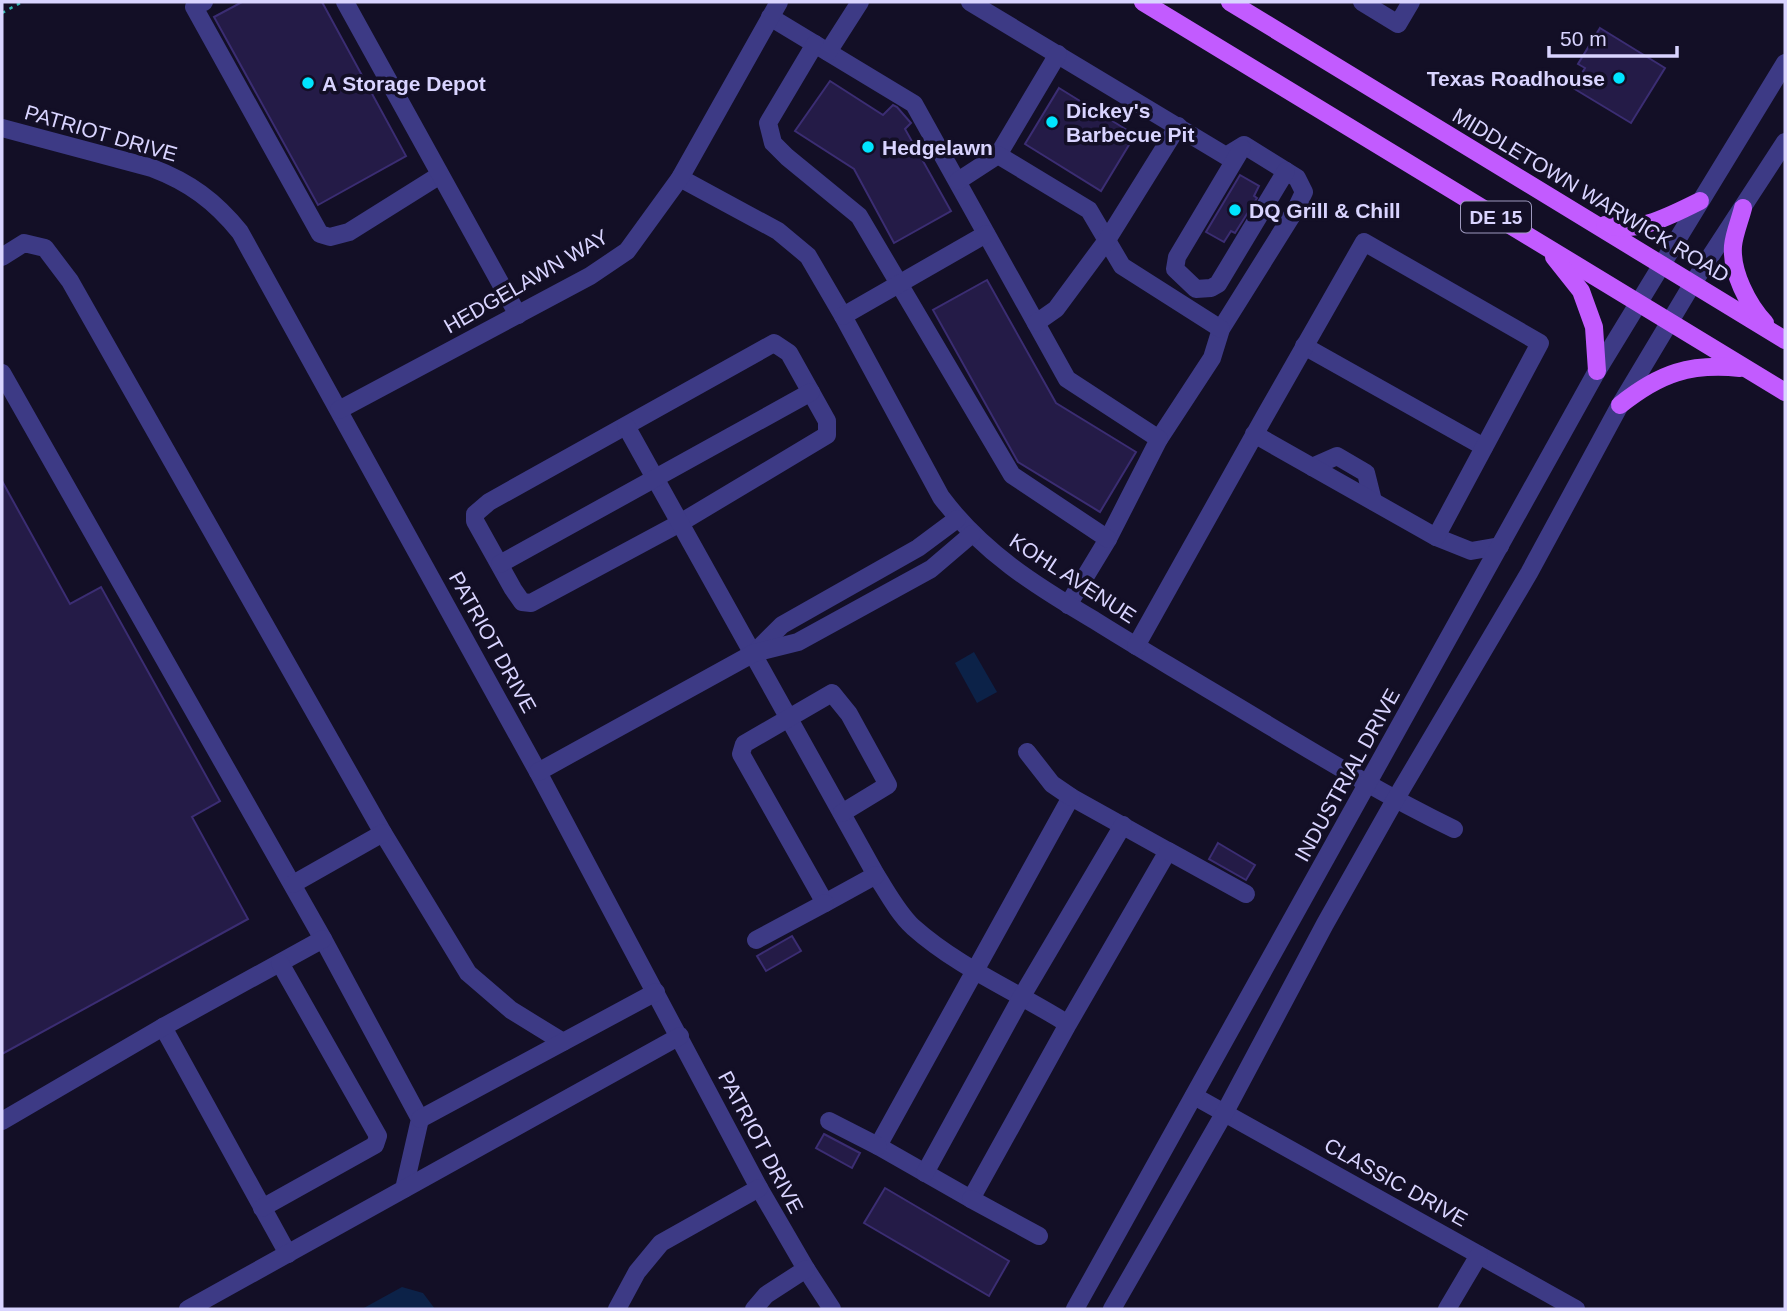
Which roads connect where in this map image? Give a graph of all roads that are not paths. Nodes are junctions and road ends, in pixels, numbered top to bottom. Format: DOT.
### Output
graph roads {
  1 [pos="204,2"];
  2 [pos="345,2"];
  3 [pos="860,2"];
  4 [pos="970,2"];
  5 [pos="1143,2"];
  6 [pos="1230,2"];
  7 [pos="1362,2"];
  8 [pos="1410,2"];
  9 [pos="775,10"];
  10 [pos="822,48"];
  11 [pos="1058,54"];
  12 [pos="1785,62"];
  13 [pos="1178,126"];
  14 [pos="2,128"];
  15 [pos="1785,142"];
  16 [pos="1244,145"];
  17 [pos="998,155"];
  18 [pos="1286,171"];
  19 [pos="440,175"];
  20 [pos="681,178"];
  21 [pos="958,181"];
  22 [pos="1700,201"];
  23 [pos="1743,208"];
  24 [pos="1592,222"];
  25 [pos="986,234"];
  26 [pos="1107,240"];
  27 [pos="1545,247"];
  28 [pos="2,257"];
  29 [pos="1663,265"];
  30 [pos="899,283"];
  31 [pos="1693,283"];
  32 [pos="1638,302"];
  33 [pos="518,315"];
  34 [pos="843,316"];
  35 [pos="1671,322"];
  36 [pos="1036,323"];
  37 [pos="1221,329"];
  38 [pos="1781,338"];
  39 [pos="1304,346"];
  40 [pos="1747,369"];
  41 [pos="1597,371"];
  42 [pos="2,373"];
  43 [pos="811,392"];
  44 [pos="1785,392"];
  45 [pos="1620,405"];
  46 [pos="339,410"];
  47 [pos="626,426"];
  48 [pos="1254,434"];
  49 [pos="1159,439"];
  50 [pos="1484,447"];
  51 [pos="655,479"];
  52 [pos="957,519"];
  53 [pos="680,523"];
  54 [pos="972,534"];
  55 [pos="1436,537"];
  56 [pos="1108,539"];
  57 [pos="1500,546"];
  58 [pos="500,564"];
  59 [pos="1068,605"];
  60 [pos="1136,646"];
  61 [pos="754,653"];
  62 [pos="789,718"];
  63 [pos="1027,752"];
  64 [pos="538,772"];
  65 [pos="1369,784"];
  66 [pos="1071,797"];
  67 [pos="1395,800"];
  68 [pos="842,813"];
  69 [pos="1123,825"];
  70 [pos="1454,829"];
  71 [pos="383,833"];
  72 [pos="1168,851"];
  73 [pos="876,875"];
  74 [pos="292,884"];
  75 [pos="1246,894"];
  76 [pos="825,903"];
  77 [pos="323,939"];
  78 [pos="756,940"];
  79 [pos="280,963"];
  80 [pos="974,972"];
  81 [pos="656,992"];
  82 [pos="1022,996"];
  83 [pos="1068,1024"];
  84 [pos="163,1027"];
  85 [pos="680,1036"];
  86 [pos="563,1042"];
  87 [pos="1194,1096"];
  88 [pos="1225,1112"];
  89 [pos="421,1119"];
  90 [pos="2,1121"];
  91 [pos="829,1121"];
  92 [pos="878,1146"];
  93 [pos="925,1173"];
  94 [pos="759,1188"];
  95 [pos="404,1189"];
  96 [pos="971,1199"];
  97 [pos="262,1208"];
  98 [pos="1039,1236"];
  99 [pos="288,1254"];
  100 [pos="1479,1255"];
  101 [pos="806,1269"];
  102 [pos="188,1309"];
  103 [pos="617,1309"];
  104 [pos="754,1309"];
  105 [pos="832,1309"];
  106 [pos="1075,1309"];
  107 [pos="1112,1309"];
  108 [pos="1447,1309"];
  109 [pos="1576,1309"];
  1 -- 19 [label="street"];
  2 -- 19 [label="street"];
  3 -- 10 [label="street"];
  4 -- 11 [label="street"];
  5 -- 27 [label="main road, DE 15"];
  6 -- 24 [label="main road, MIDDLETOWN WARWICK ROAD / DE 15"];
  7 -- 8 [label="street"];
  9 -- 10 [label="street"];
  9 -- 20 [label="street, HEDGELAWN WAY"];
  10 -- 21 [label="street"];
  10 -- 30 [label="street"];
  11 -- 13 [label="street"];
  11 -- 17 [label="street"];
  12 -- 22 [label="street, INDUSTRIAL DRIVE"];
  13 -- 16 [label="street"];
  13 -- 26 [label="street"];
  14 -- 46 [label="street, PATRIOT DRIVE"];
  15 -- 23 [label="street"];
  16 -- 18 [label="street"];
  16 -- 18 [label="street"];
  17 -- 21 [label="street"];
  17 -- 26 [label="street"];
  18 -- 37 [label="street"];
  19 -- 33 [label="street"];
  20 -- 33 [label="street, HEDGELAWN WAY"];
  20 -- 34 [label="street, KOHL AVENUE"];
  21 -- 25 [label="street"];
  22 -- 24 [label="main road"];
  22 -- 29 [label="street, INDUSTRIAL DRIVE"];
  23 -- 31 [label="street"];
  23 -- 38 [label="main road"];
  24 -- 29 [label="main road, MIDDLETOWN WARWICK ROAD / DE 15"];
  25 -- 30 [label="street"];
  25 -- 36 [label="street"];
  26 -- 36 [label="street"];
  26 -- 37 [label="street"];
  27 -- 32 [label="main road, DE 15"];
  27 -- 41 [label="main road"];
  28 -- 71 [label="street"];
  29 -- 31 [label="main road, MIDDLETOWN WARWICK ROAD / DE 15"];
  29 -- 32 [label="street, INDUSTRIAL DRIVE"];
  30 -- 34 [label="street"];
  30 -- 56 [label="street"];
  31 -- 35 [label="street"];
  31 -- 38 [label="main road, MIDDLETOWN WARWICK ROAD / DE 15"];
  32 -- 35 [label="main road, DE 15"];
  32 -- 41 [label="street, INDUSTRIAL DRIVE"];
  33 -- 46 [label="street, HEDGELAWN WAY"];
  34 -- 52 [label="street, KOHL AVENUE"];
  35 -- 40 [label="main road, DE 15"];
  35 -- 45 [label="street"];
  36 -- 49 [label="street"];
  37 -- 49 [label="street"];
  39 -- 48 [label="street"];
  39 -- 50 [label="street"];
  39 -- 50 [label="street"];
  40 -- 44 [label="main road, DE 15"];
  40 -- 45 [label="main road"];
  41 -- 57 [label="street, INDUSTRIAL DRIVE"];
  42 -- 74 [label="street"];
  43 -- 47 [label="street"];
  43 -- 51 [label="street"];
  43 -- 53 [label="street"];
  45 -- 67 [label="street"];
  46 -- 64 [label="street, PATRIOT DRIVE"];
  47 -- 51 [label="street"];
  47 -- 58 [label="street"];
  48 -- 55 [label="street"];
  48 -- 60 [label="street"];
  49 -- 56 [label="street"];
  50 -- 55 [label="street"];
  51 -- 53 [label="street"];
  51 -- 58 [label="street"];
  52 -- 54 [label="street, KOHL AVENUE"];
  52 -- 61 [label="street"];
  53 -- 58 [label="street"];
  53 -- 61 [label="street"];
  54 -- 59 [label="street, KOHL AVENUE"];
  54 -- 61 [label="street"];
  55 -- 57 [label="street"];
  56 -- 59 [label="street"];
  57 -- 65 [label="street, INDUSTRIAL DRIVE"];
  59 -- 60 [label="street, KOHL AVENUE"];
  60 -- 65 [label="street, KOHL AVENUE"];
  61 -- 62 [label="street"];
  61 -- 64 [label="street"];
  62 -- 68 [label="street"];
  62 -- 68 [label="street"];
  62 -- 76 [label="street"];
  63 -- 66 [label="street"];
  64 -- 81 [label="street, PATRIOT DRIVE"];
  65 -- 67 [label="street, KOHL AVENUE"];
  65 -- 87 [label="street, INDUSTRIAL DRIVE"];
  66 -- 69 [label="street"];
  66 -- 80 [label="street"];
  67 -- 70 [label="street, KOHL AVENUE"];
  67 -- 88 [label="street"];
  68 -- 73 [label="street"];
  69 -- 72 [label="street"];
  69 -- 82 [label="street"];
  71 -- 74 [label="street"];
  71 -- 86 [label="street"];
  72 -- 75 [label="street"];
  72 -- 83 [label="street"];
  73 -- 76 [label="street"];
  73 -- 80 [label="street"];
  74 -- 77 [label="street"];
  76 -- 78 [label="street"];
  77 -- 79 [label="street"];
  77 -- 89 [label="street"];
  79 -- 84 [label="street"];
  79 -- 97 [label="street"];
  80 -- 82 [label="street"];
  80 -- 92 [label="street"];
  81 -- 85 [label="street, PATRIOT DRIVE"];
  81 -- 86 [label="street"];
  82 -- 83 [label="street"];
  82 -- 93 [label="street"];
  83 -- 96 [label="street"];
  84 -- 90 [label="street"];
  84 -- 97 [label="street"];
  85 -- 94 [label="street, PATRIOT DRIVE"];
  85 -- 95 [label="street"];
  86 -- 89 [label="street"];
  87 -- 88 [label="street, CLASSIC DRIVE"];
  87 -- 106 [label="street, INDUSTRIAL DRIVE"];
  88 -- 100 [label="street, CLASSIC DRIVE"];
  88 -- 107 [label="street"];
  89 -- 95 [label="street"];
  91 -- 92 [label="street"];
  92 -- 93 [label="street"];
  93 -- 96 [label="street"];
  94 -- 101 [label="street, PATRIOT DRIVE"];
  94 -- 103 [label="street"];
  95 -- 99 [label="street"];
  96 -- 98 [label="street"];
  97 -- 99 [label="street"];
  99 -- 102 [label="street"];
  100 -- 108 [label="street"];
  100 -- 109 [label="street, CLASSIC DRIVE"];
  101 -- 104 [label="street"];
  101 -- 105 [label="street, PATRIOT DRIVE"];
}
